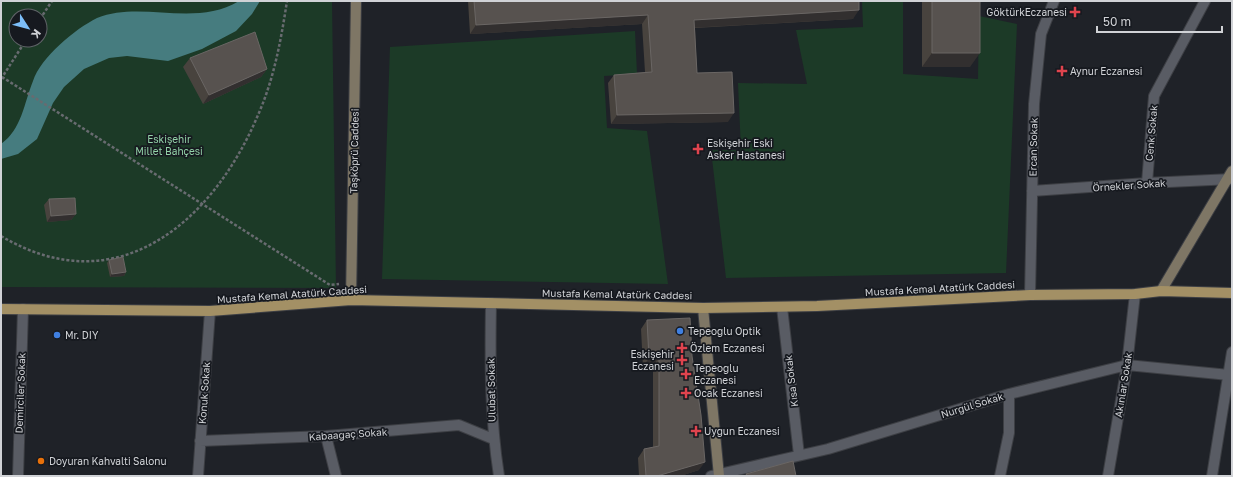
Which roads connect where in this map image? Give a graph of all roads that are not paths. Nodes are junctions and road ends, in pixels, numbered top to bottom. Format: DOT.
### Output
graph roads {
  1 [pos="356,1"];
  2 [pos="1054,1"];
  3 [pos="1205,1"];
  4 [pos="1232,171"];
  5 [pos="1229,180"];
  6 [pos="1147,183"];
  7 [pos="1032,192"];
  8 [pos="1161,291"];
  9 [pos="1232,293"];
  10 [pos="1135,294"];
  11 [pos="1030,295"];
  12 [pos="351,300"];
  13 [pos="491,304"];
  14 [pos="782,307"];
  15 [pos="703,308"];
  16 [pos="1,309"];
  17 [pos="23,309"];
  18 [pos="210,311"];
  19 [pos="1232,352"];
  20 [pos="1127,365"];
  21 [pos="1228,375"];
  22 [pos="1009,394"];
  23 [pos="1227,421"];
  24 [pos="326,436"];
  25 [pos="493,439"];
  26 [pos="200,441"];
  27 [pos="800,455"];
  28 [pos="716,475"];
  29 [pos="18,476"];
  30 [pos="198,476"];
  31 [pos="336,476"];
  32 [pos="499,476"];
  33 [pos="1000,476"];
  34 [pos="1108,476"];
  35 [pos="1212,476"];
  1 -- 12 [label="main road, Taşköprü Caddesi"];
  2 -- 7 [label="street, Ercan Sokak"];
  3 -- 6 [label="street, Cenk Sokak"];
  4 -- 5 [label="main road"];
  5 -- 6 [label="street, Örnekler Sokak"];
  5 -- 8 [label="main road"];
  6 -- 7 [label="street, Örnekler Sokak"];
  7 -- 11 [label="street, Ercan Sokak"];
  8 -- 9 [label="main road, Mustafa Kemal Atatürk Caddesi"];
  8 -- 10 [label="main road, Mustafa Kemal Atatürk Caddesi"];
  10 -- 11 [label="main road, Mustafa Kemal Atatürk Caddesi"];
  10 -- 20 [label="street, Akınlar Sokak"];
  11 -- 14 [label="main road, Mustafa Kemal Atatürk Caddesi"];
  12 -- 13 [label="main road, Mustafa Kemal Atatürk Caddesi"];
  12 -- 18 [label="main road, Mustafa Kemal Atatürk Caddesi"];
  13 -- 15 [label="main road, Mustafa Kemal Atatürk Caddesi"];
  13 -- 25 [label="street, Ulubat Sokak"];
  14 -- 15 [label="main road, Mustafa Kemal Atatürk Caddesi"];
  14 -- 27 [label="street, Kısa Sokak"];
  15 -- 28 [label="main road"];
  16 -- 17 [label="main road, Mustafa Kemal Atatürk Caddesi"];
  17 -- 18 [label="main road, Mustafa Kemal Atatürk Caddesi"];
  17 -- 29 [label="street, Demirciler Sokak"];
  18 -- 26 [label="street, Konuk Sokak"];
  19 -- 21 [label="street"];
  20 -- 21 [label="street, Nurgül Sokak"];
  20 -- 22 [label="street, Nurgül Sokak"];
  20 -- 34 [label="street, Akınlar Sokak"];
  21 -- 23 [label="street"];
  22 -- 27 [label="street, Nurgül Sokak"];
  22 -- 33 [label="street"];
  23 -- 35 [label="street"];
  24 -- 25 [label="street, Kabaağaç Sokak"];
  24 -- 26 [label="street, Kabaağaç Sokak"];
  24 -- 31 [label="street"];
  25 -- 32 [label="street, Ulubat Sokak"];
  26 -- 30 [label="street, Konuk Sokak"];
  27 -- 28 [label="street, Nurgül Sokak"];
}
